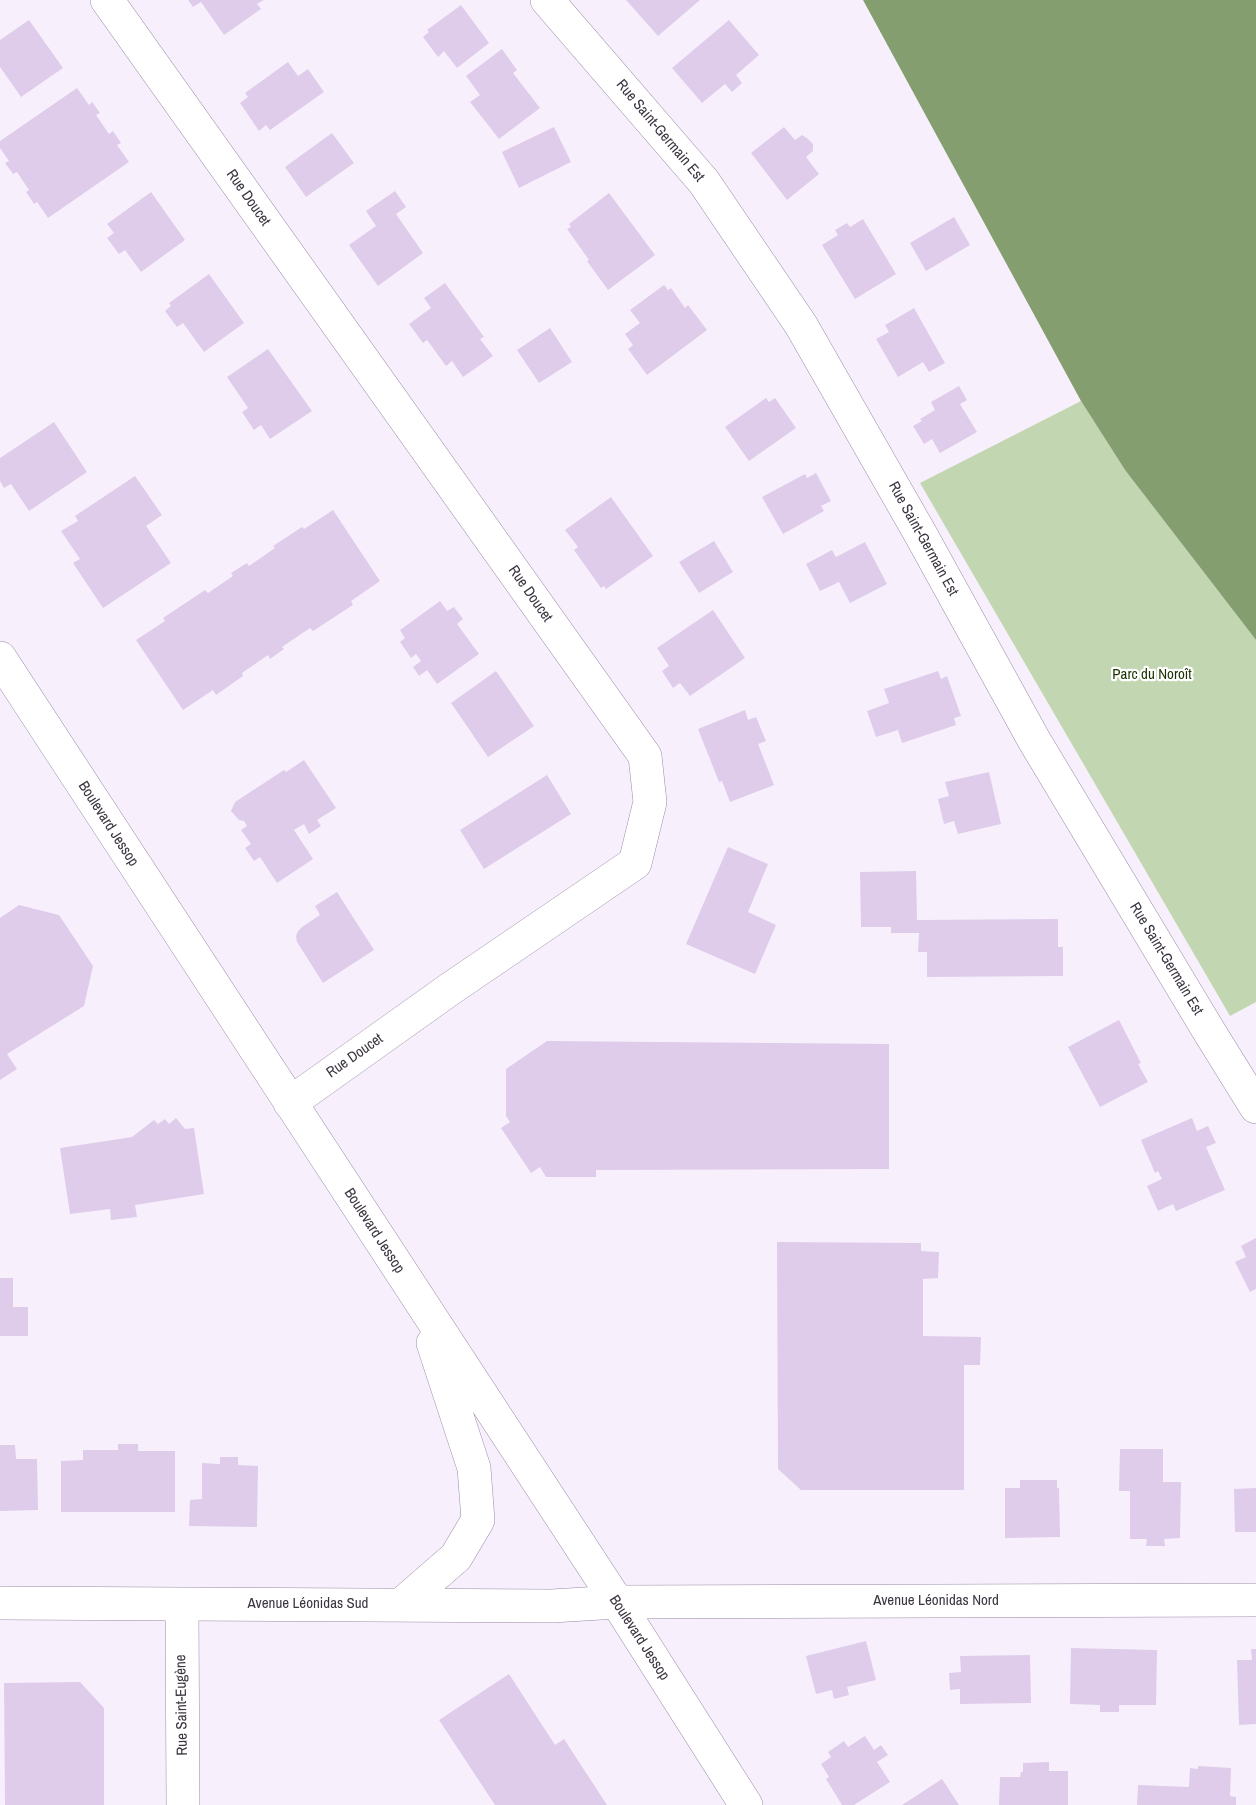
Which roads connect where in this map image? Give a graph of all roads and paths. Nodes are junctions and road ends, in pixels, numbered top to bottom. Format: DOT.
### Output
graph roads {
  1 [pos="107,0"];
  2 [pos="547,0"];
  3 [pos="0,658"];
  4 [pos="290,1103"];
  5 [pos="1256,1107"];
  6 [pos="420,1301"];
  7 [pos="1256,1600"];
  8 [pos="617,1602"];
  9 [pos="0,1603"];
  10 [pos="402,1604"];
  11 [pos="182,1605"];
  12 [pos="183,1805"];
  13 [pos="746,1805"];
  1 -- 4 [label="street, Rue Doucet"];
  2 -- 5 [label="street, Rue Saint-Germain Est"];
  3 -- 4 [label="street, Boulevard Jessop"];
  4 -- 6 [label="street, Boulevard Jessop"];
  6 -- 8 [label="street, Boulevard Jessop"];
  6 -- 10 [label="street"];
  7 -- 8 [label="street, Avenue Léonidas Nord"];
  8 -- 10 [label="street, Avenue Léonidas Sud"];
  8 -- 13 [label="street, Boulevard Jessop"];
  9 -- 11 [label="street, Avenue Léonidas Sud"];
  10 -- 11 [label="street, Avenue Léonidas Sud"];
  11 -- 12 [label="street, Rue Saint-Eugène"];
}
